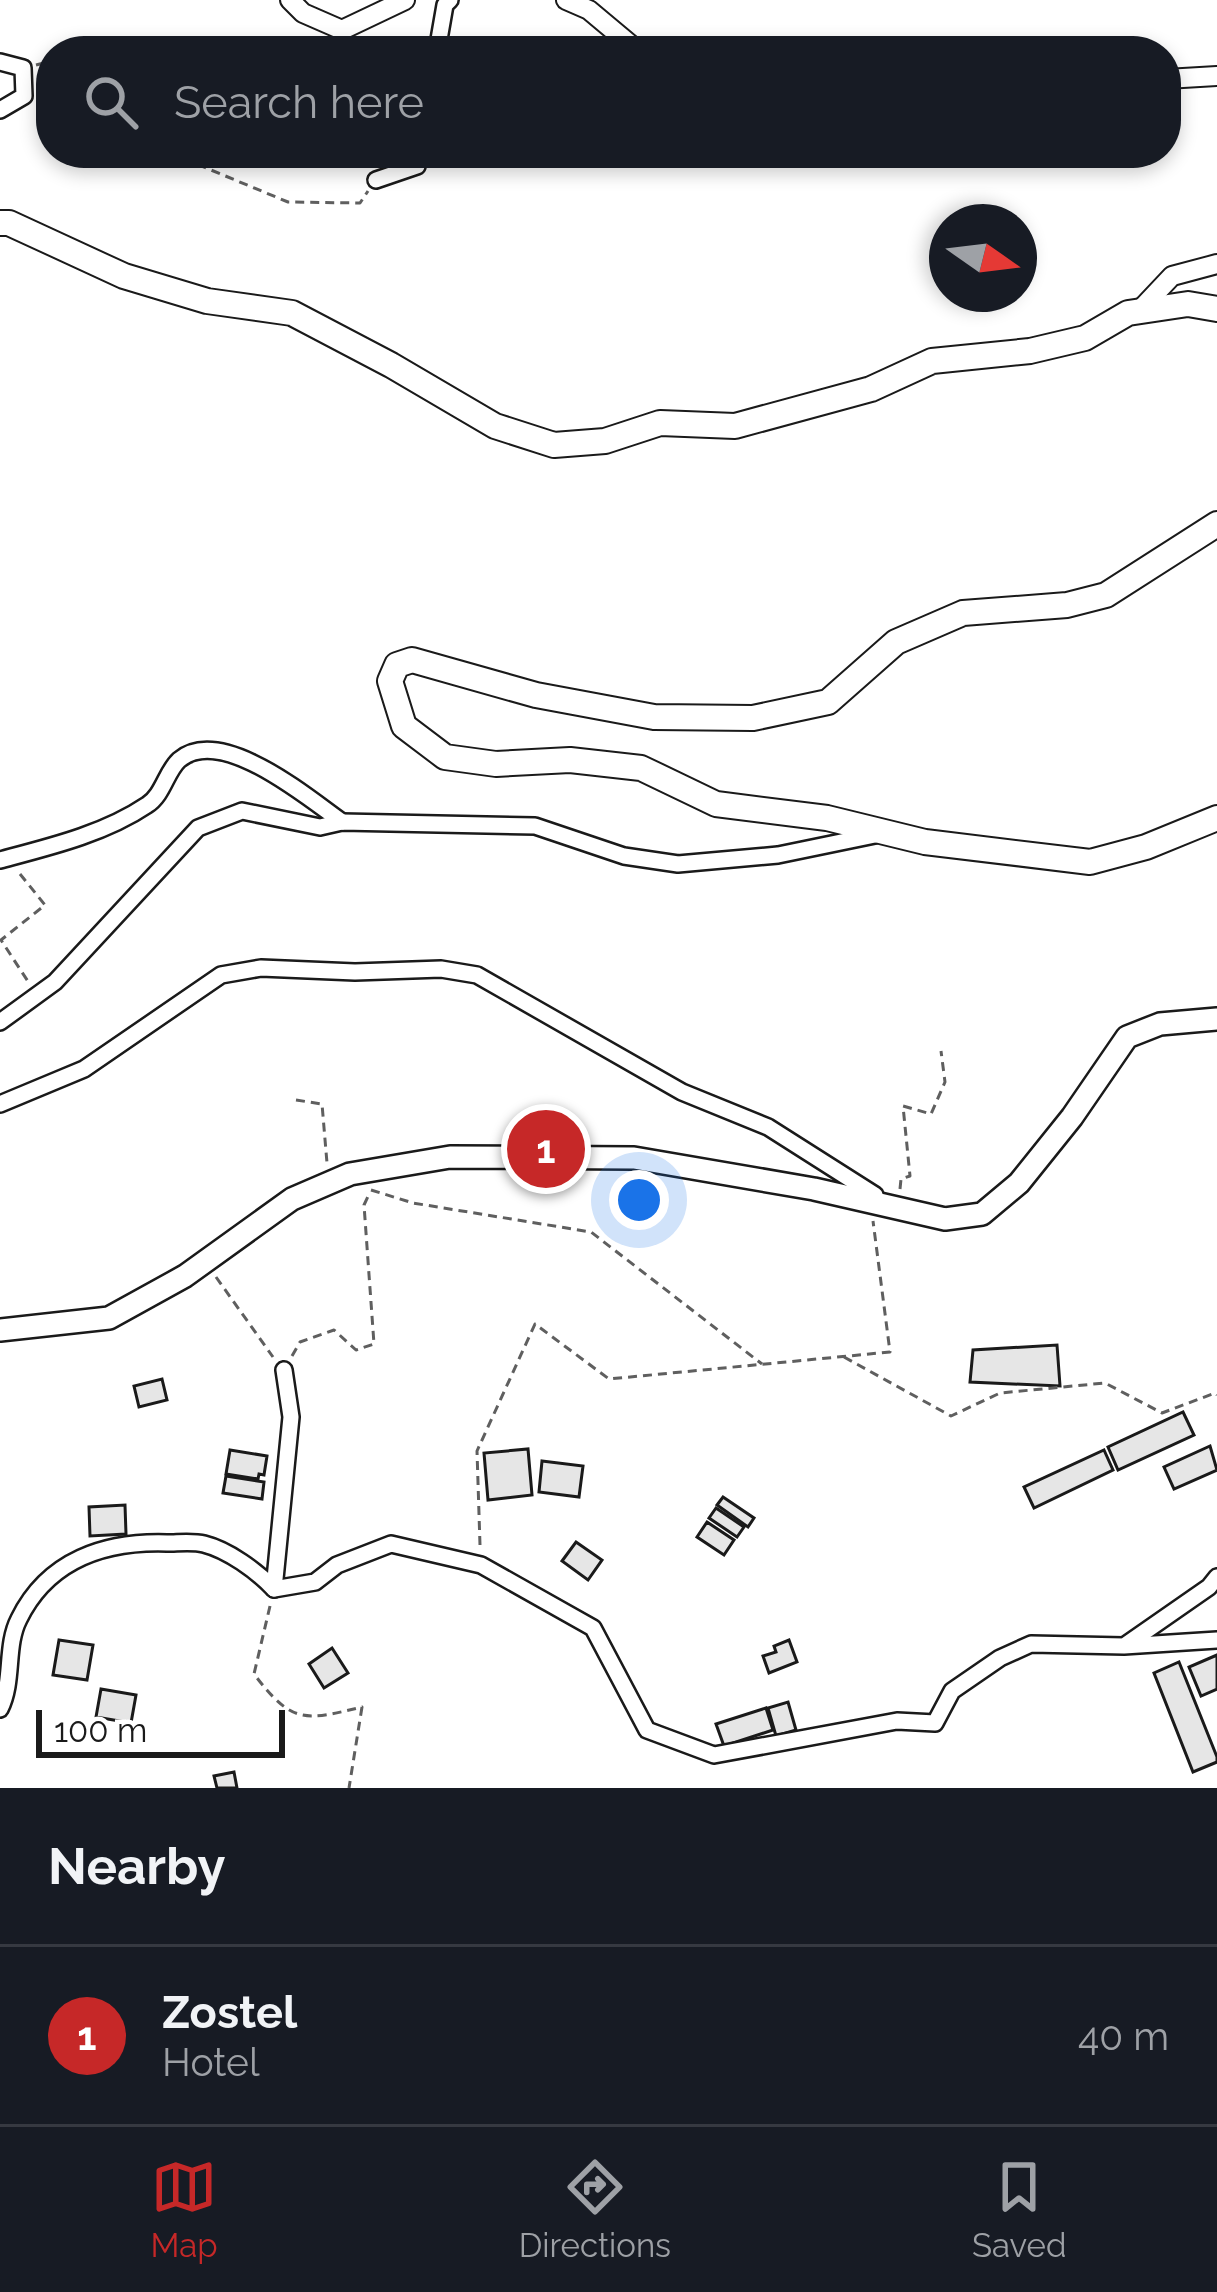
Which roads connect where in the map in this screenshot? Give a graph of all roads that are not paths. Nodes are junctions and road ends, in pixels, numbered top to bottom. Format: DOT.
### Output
graph roads {
  1 [pos="290,0"];
  2 [pos="405,0"];
  3 [pos="450,0"];
  4 [pos="566,0"];
  5 [pos="440,36"];
  6 [pos="620,36"];
  7 [pos="0,62"];
  8 [pos="1217,76"];
  9 [pos="1181,78"];
  10 [pos="0,110"];
  11 [pos="411,168"];
  12 [pos="376,180"];
  13 [pos="0,223"];
  14 [pos="1217,264"];
  15 [pos="1217,309"];
  16 [pos="1139,311"];
  17 [pos="1217,524"];
  18 [pos="1217,818"];
  19 [pos="342,822"];
  20 [pos="887,833"];
  21 [pos="4,859"];
  22 [pos="1217,1019"];
  23 [pos="0,1022"];
  24 [pos="0,1104"];
  25 [pos="922,1215"];
  26 [pos="0,1330"];
  27 [pos="284,1370"];
  28 [pos="1217,1577"];
  29 [pos="274,1589"];
  30 [pos="1217,1640"];
  31 [pos="1124,1646"];
  32 [pos="0,1709"];
  1 -- 2 [label="street"];
  3 -- 5 [label="street"];
  4 -- 6 [label="street"];
  7 -- 10 [label="street"];
  8 -- 9 [label="street"];
  11 -- 12 [label="street"];
  13 -- 16 [label="highway"];
  14 -- 16 [label="street"];
  15 -- 16 [label="highway"];
  17 -- 20 [label="highway"];
  18 -- 20 [label="highway"];
  19 -- 20 [label="street"];
  19 -- 21 [label="street"];
  19 -- 23 [label="street"];
  22 -- 25 [label="main road"];
  24 -- 25 [label="street"];
  25 -- 26 [label="main road"];
  27 -- 29 [label="street"];
  28 -- 31 [label="street"];
  29 -- 31 [label="street"];
  29 -- 32 [label="street"];
  30 -- 31 [label="street"];
}
